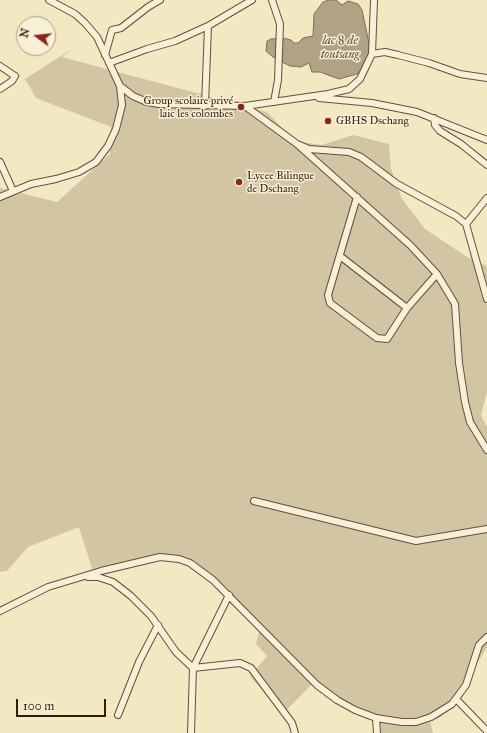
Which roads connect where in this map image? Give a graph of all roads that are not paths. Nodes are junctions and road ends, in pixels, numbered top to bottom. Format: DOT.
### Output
graph roads {
  1 [pos="49,0"];
  2 [pos="160,0"];
  3 [pos="252,0"];
  4 [pos="272,0"];
  5 [pos="374,0"];
  6 [pos="208,26"];
  7 [pos="372,54"];
  8 [pos="105,55"];
  9 [pos="109,63"];
  10 [pos="0,66"];
  11 [pos="487,78"];
  12 [pos="120,86"];
  13 [pos="0,89"];
  14 [pos="303,97"];
  15 [pos="274,102"];
  16 [pos="204,106"];
  17 [pos="245,106"];
  18 [pos="434,118"];
  19 [pos="487,140"];
  20 [pos="297,144"];
  21 [pos="0,162"];
  22 [pos="487,165"];
  23 [pos="13,191"];
  24 [pos="0,197"];
  25 [pos="357,197"];
  26 [pos="487,198"];
  27 [pos="466,224"];
  28 [pos="340,256"];
  29 [pos="437,274"];
  30 [pos="487,299"];
  31 [pos="407,308"];
  32 [pos="487,450"];
  33 [pos="254,501"];
  34 [pos="487,528"];
  35 [pos="81,578"];
  36 [pos="229,595"];
  37 [pos="0,611"];
  38 [pos="158,625"];
  39 [pos="487,637"];
  40 [pos="193,668"];
  41 [pos="456,699"];
  42 [pos="118,715"];
  43 [pos="376,718"];
  44 [pos="487,731"];
  45 [pos="191,733"];
  46 [pos="294,733"];
  47 [pos="377,733"];
  1 -- 8 [label="street"];
  2 -- 8 [label="street"];
  3 -- 6 [label="street"];
  4 -- 15 [label="street"];
  5 -- 7 [label="street"];
  6 -- 9 [label="street"];
  6 -- 16 [label="street"];
  7 -- 11 [label="street"];
  7 -- 14 [label="street"];
  8 -- 9 [label="street"];
  9 -- 12 [label="street"];
  10 -- 13 [label="street"];
  12 -- 16 [label="street"];
  12 -- 23 [label="street"];
  14 -- 15 [label="street"];
  14 -- 18 [label="street"];
  15 -- 17 [label="street"];
  16 -- 17 [label="street"];
  17 -- 20 [label="street"];
  18 -- 19 [label="street"];
  18 -- 22 [label="street"];
  20 -- 25 [label="street"];
  20 -- 27 [label="street"];
  21 -- 23 [label="street"];
  23 -- 24 [label="street"];
  25 -- 28 [label="street"];
  25 -- 29 [label="street"];
  26 -- 27 [label="street"];
  27 -- 30 [label="street"];
  28 -- 31 [label="street"];
  28 -- 31 [label="street"];
  29 -- 31 [label="street"];
  29 -- 32 [label="street"];
  33 -- 34 [label="street"];
  35 -- 36 [label="street"];
  35 -- 37 [label="street"];
  35 -- 38 [label="street"];
  36 -- 40 [label="street"];
  36 -- 43 [label="street"];
  38 -- 40 [label="street"];
  38 -- 42 [label="street"];
  39 -- 41 [label="street"];
  40 -- 45 [label="street"];
  40 -- 46 [label="street"];
  41 -- 43 [label="street"];
  41 -- 44 [label="street"];
  43 -- 47 [label="street"];
}
